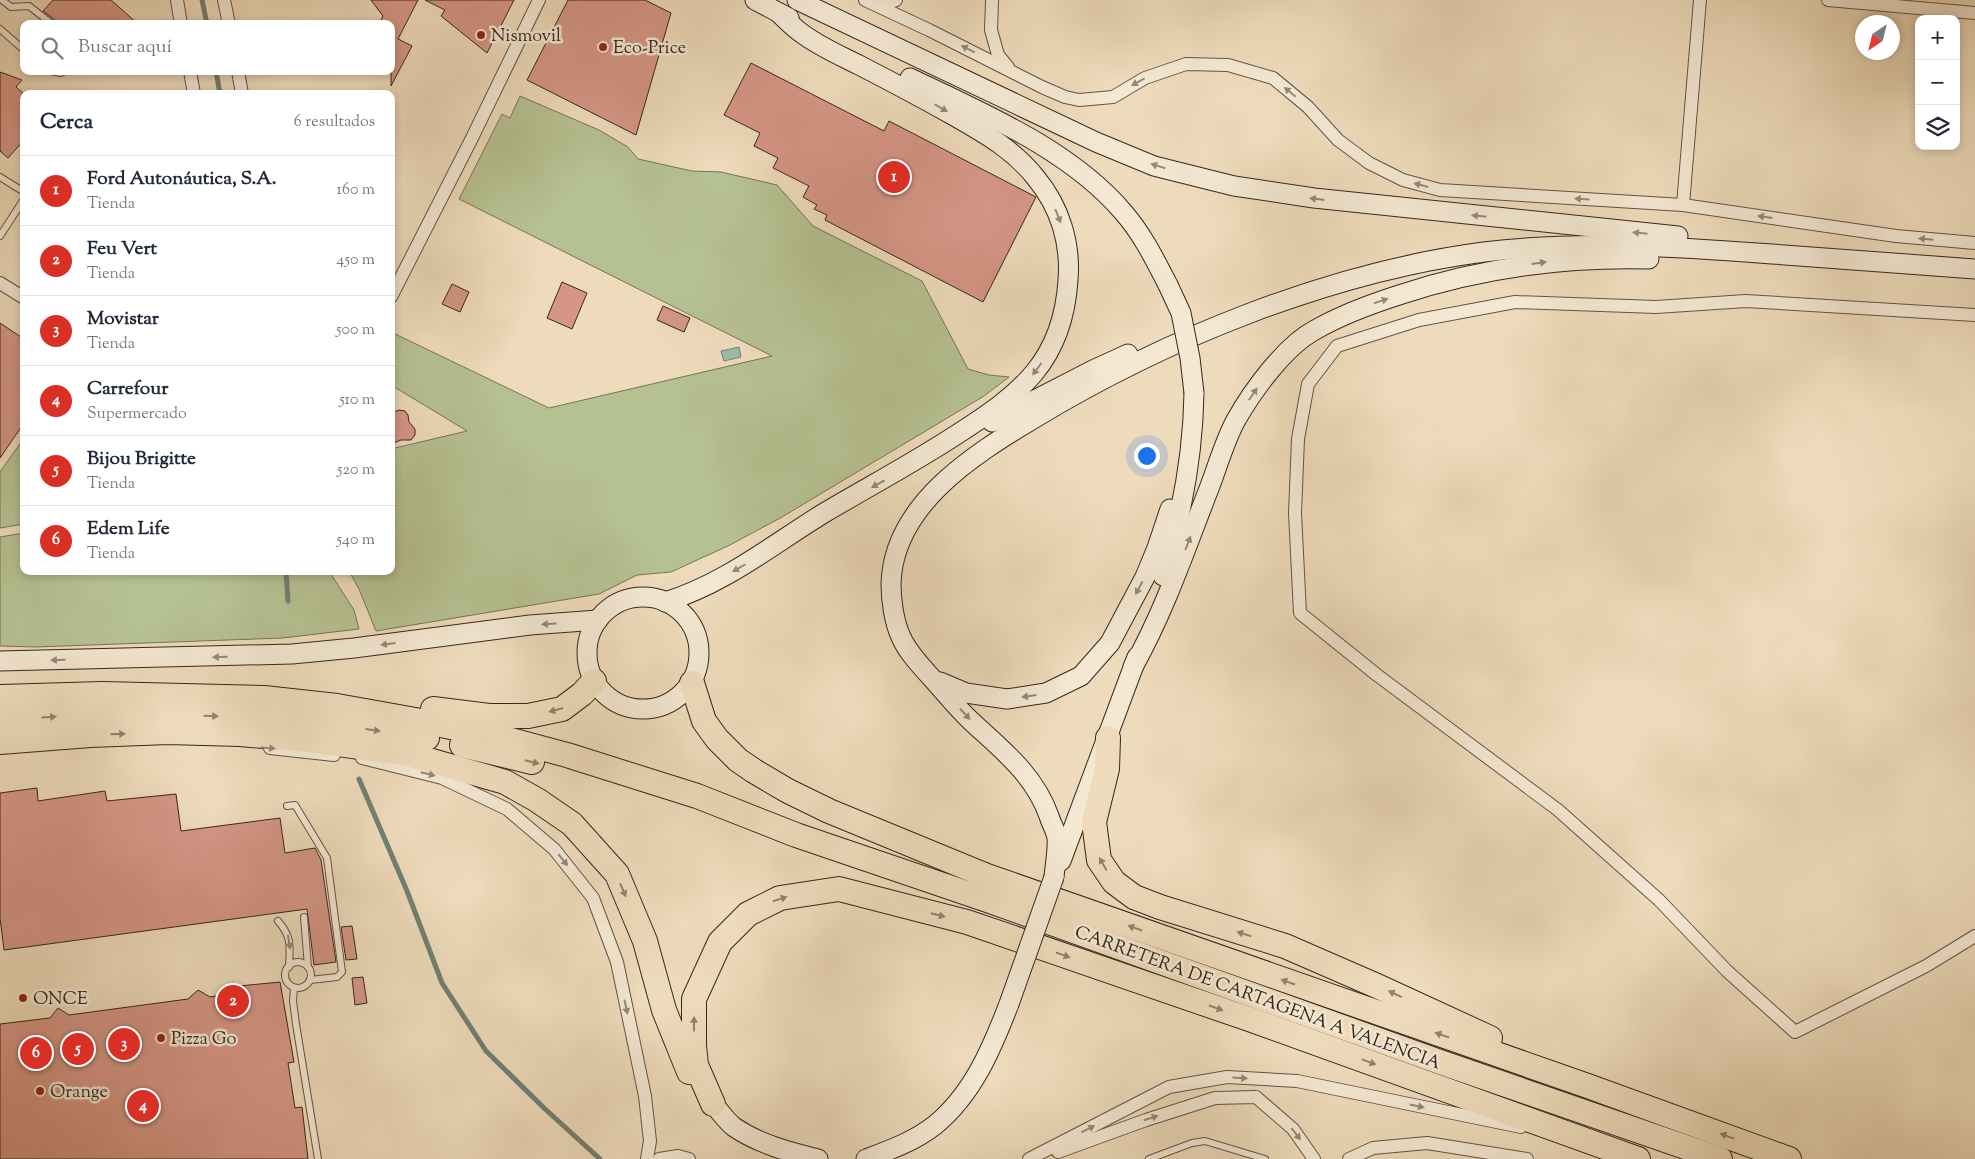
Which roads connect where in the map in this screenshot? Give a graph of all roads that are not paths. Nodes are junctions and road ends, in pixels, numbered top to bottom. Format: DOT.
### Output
graph roads {
  1 [pos="2,0"];
  2 [pos="177,0"];
  3 [pos="224,0"];
  4 [pos="539,0"];
  5 [pos="755,0"];
  6 [pos="797,0"];
  7 [pos="865,0"];
  8 [pos="896,0"];
  9 [pos="992,0"];
  10 [pos="1700,0"];
  11 [pos="1828,0"];
  12 [pos="880,7"];
  13 [pos="779,13"];
  14 [pos="1975,13"];
  15 [pos="47,20"];
  16 [pos="180,20"];
  17 [pos="228,20"];
  18 [pos="0,28"];
  19 [pos="20,46"];
  20 [pos="1012,71"];
  21 [pos="191,75"];
  22 [pos="239,75"];
  23 [pos="193,90"];
  24 [pos="241,90"];
  25 [pos="0,177"];
  26 [pos="20,190"];
  27 [pos="1683,205"];
  28 [pos="20,206"];
  29 [pos="0,236"];
  30 [pos="1975,243"];
  31 [pos="1880,262"];
  32 [pos="1975,270"];
  33 [pos="0,282"];
  34 [pos="395,289"];
  35 [pos="20,295"];
  36 [pos="1975,314"];
  37 [pos="1204,332"];
  38 [pos="920,459"];
  39 [pos="1189,461"];
  40 [pos="665,602"];
  41 [pos="598,620"];
  42 [pos="0,661"];
  43 [pos="1133,667"];
  44 [pos="932,678"];
  45 [pos="594,681"];
  46 [pos="692,683"];
  47 [pos="0,697"];
  48 [pos="264,698"];
  49 [pos="0,719"];
  50 [pos="168,732"];
  51 [pos="1108,738"];
  52 [pos="0,742"];
  53 [pos="287,806"];
  54 [pos="796,835"];
  55 [pos="1054,877"];
  56 [pos="304,917"];
  57 [pos="278,921"];
  58 [pos="1975,936"];
  59 [pos="289,967"];
  60 [pos="308,967"];
  61 [pos="310,980"];
  62 [pos="294,988"];
  63 [pos="1614,1096"];
  64 [pos="713,1104"];
  65 [pos="1578,1139"];
  66 [pos="1243,1156"];
  67 [pos="318,1159"];
  68 [pos="647,1159"];
  69 [pos="659,1159"];
  70 [pos="689,1159"];
  71 [pos="818,1159"];
  72 [pos="866,1159"];
  73 [pos="1030,1159"];
  74 [pos="1039,1159"];
  75 [pos="1149,1159"];
  76 [pos="1265,1159"];
  77 [pos="1314,1159"];
  78 [pos="1349,1159"];
  79 [pos="1527,1159"];
  80 [pos="1638,1159"];
  81 [pos="1720,1159"];
  82 [pos="1789,1159"];
  1 -- 15 [label="lane"];
  2 -- 16 [label="street"];
  3 -- 17 [label="street"];
  4 -- 34 [label="street"];
  5 -- 13 [label="main road"];
  31 -- 6 [label="main road, one-way"];
  7 -- 12 [label="street"];
  8 -- 12 [label="street"];
  9 -- 20 [label="street"];
  10 -- 27 [label="street"];
  11 -- 14 [label="street"];
  20 -- 12 [label="street, one-way"];
  13 -- 38 [label="main road, one-way"];
  13 -- 39 [label="main road, bridge"];
  18 -- 19 [label="lane"];
  27 -- 20 [label="street, one-way"];
  21 -- 23 [label="street"];
  22 -- 24 [label="street"];
  25 -- 26 [label="lane"];
  30 -- 27 [label="street, one-way"];
  28 -- 29 [label="lane"];
  31 -- 32 [label="main road"];
  31 -- 37 [label="main road"];
  43 -- 31 [label="main road, one-way"];
  33 -- 35 [label="street"];
  36 -- 58 [label="street"];
  37 -- 38 [label="main road"];
  37 -- 44 [label="main road"];
  38 -- 40 [label="main road, one-way"];
  39 -- 43 [label="main road"];
  39 -- 44 [label="main road, one-way"];
  40 -- 41 [label="main road"];
  40 -- 46 [label="main road"];
  41 -- 42 [label="main road, one-way"];
  41 -- 45 [label="main road"];
  43 -- 51 [label="main road"];
  44 -- 55 [label="main road, one-way"];
  45 -- 46 [label="main road"];
  45 -- 48 [label="highway, one-way"];
  63 -- 46 [label="highway, one-way"];
  47 -- 48 [label="highway, CARRETERA DE CARTAGENA A VALENCIA"];
  48 -- 54 [label="highway, CARRETERA DE CARTAGENA A VALENCIA"];
  49 -- 54 [label="highway, CARRETERA DE CARTAGENA A VALENCIA, one-way"];
  52 -- 50 [label="highway, one-way"];
  50 -- 64 [label="highway, one-way"];
  50 -- 68 [label="street, one-way"];
  51 -- 55 [label="main road"];
  63 -- 51 [label="highway, one-way"];
  53 -- 61 [label="lane"];
  54 -- 81 [label="highway, CARRETERA DE CARTAGENA A VALENCIA"];
  55 -- 72 [label="main road, bridge"];
  56 -- 60 [label="lane"];
  57 -- 59 [label="lane, one-way"];
  59 -- 60 [label="lane"];
  59 -- 62 [label="lane"];
  60 -- 61 [label="lane"];
  61 -- 62 [label="lane"];
  62 -- 67 [label="lane"];
  82 -- 63 [label="highway, one-way"];
  64 -- 65 [label="highway, one-way"];
  64 -- 71 [label="main road"];
  73 -- 65 [label="street, one-way"];
  65 -- 80 [label="highway"];
  66 -- 75 [label="lane"];
  66 -- 76 [label="lane"];
  69 -- 70 [label="street"];
  74 -- 77 [label="street, one-way"];
  78 -- 79 [label="street"];
}
